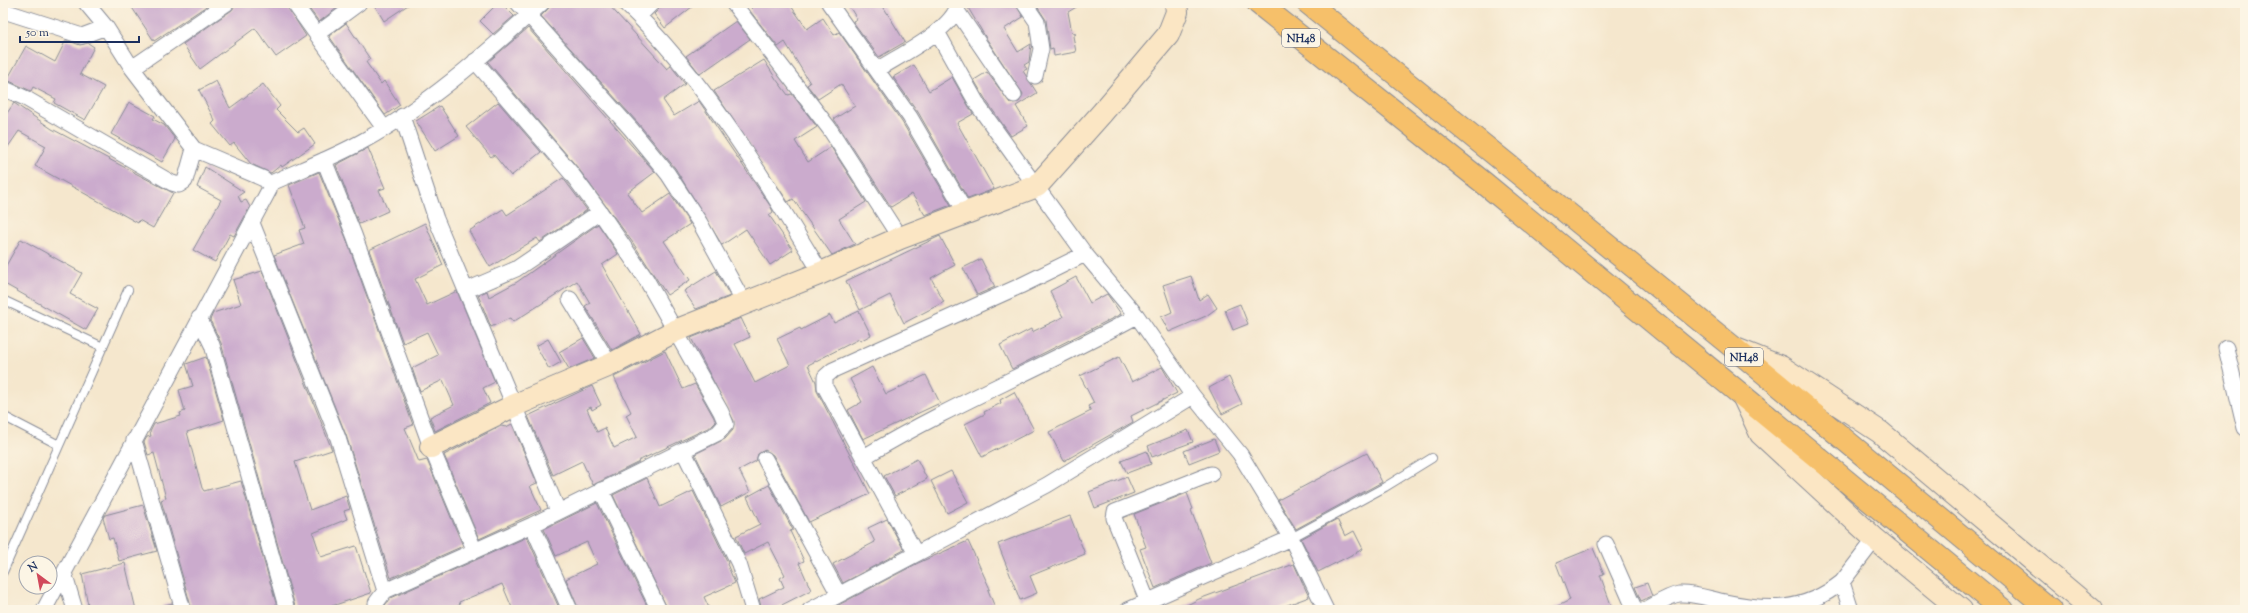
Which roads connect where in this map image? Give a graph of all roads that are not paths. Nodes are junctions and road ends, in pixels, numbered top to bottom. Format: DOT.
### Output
graph roads {
  1 [pos="86,3"];
  2 [pos="227,3"];
  3 [pos="294,3"];
  4 [pos="359,3"];
  5 [pos="518,3"];
  6 [pos="542,3"];
  7 [pos="625,3"];
  8 [pos="652,3"];
  9 [pos="733,3"];
  10 [pos="830,3"];
  11 [pos="1024,3"];
  12 [pos="1176,3"];
  13 [pos="1258,3"];
  14 [pos="1308,3"];
  15 [pos="958,7"];
  16 [pos="8,12"];
  17 [pos="529,15"];
  18 [pos="638,16"];
  19 [pos="106,27"];
  20 [pos="937,32"];
  21 [pos="317,34"];
  22 [pos="475,61"];
  23 [pos="132,68"];
  24 [pos="876,70"];
  25 [pos="1035,76"];
  26 [pos="3,88"];
  27 [pos="1014,95"];
  28 [pos="402,116"];
  29 [pos="384,128"];
  30 [pos="194,149"];
  31 [pos="324,160"];
  32 [pos="269,184"];
  33 [pos="1037,186"];
  34 [pos="600,212"];
  35 [pos="966,213"];
  36 [pos="252,223"];
  37 [pos="900,238"];
  38 [pos="1086,254"];
  39 [pos="821,273"];
  40 [pos="128,290"];
  41 [pos="467,290"];
  42 [pos="570,299"];
  43 [pos="3,300"];
  44 [pos="744,303"];
  45 [pos="1137,316"];
  46 [pos="199,318"];
  47 [pos="675,331"];
  48 [pos="103,347"];
  49 [pos="1734,348"];
  50 [pos="2226,348"];
  51 [pos="610,365"];
  52 [pos="1193,396"];
  53 [pos="1743,396"];
  54 [pos="514,406"];
  55 [pos="3,416"];
  56 [pos="2245,428"];
  57 [pos="134,440"];
  58 [pos="59,445"];
  59 [pos="431,447"];
  60 [pos="682,450"];
  61 [pos="864,457"];
  62 [pos="1432,458"];
  63 [pos="765,459"];
  64 [pos="1211,474"];
  65 [pos="601,490"];
  66 [pos="558,511"];
  67 [pos="532,525"];
  68 [pos="1290,538"];
  69 [pos="1876,539"];
  70 [pos="1606,544"];
  71 [pos="474,549"];
  72 [pos="916,554"];
  73 [pos="3,572"];
  74 [pos="64,573"];
  75 [pos="1842,582"];
  76 [pos="385,591"];
  77 [pos="839,595"];
  78 [pos="1150,606"];
  79 [pos="44,610"];
  80 [pos="75,610"];
  81 [pos="183,610"];
  82 [pos="288,610"];
  83 [pos="378,610"];
  84 [pos="570,610"];
  85 [pos="659,610"];
  86 [pos="753,610"];
  87 [pos="810,610"];
  88 [pos="1128,610"];
  89 [pos="1326,610"];
  90 [pos="1635,610"];
  91 [pos="1646,610"];
  92 [pos="1852,610"];
  93 [pos="1961,610"];
  94 [pos="2003,610"];
  95 [pos="2050,610"];
  96 [pos="2092,610"];
  1 -- 19 [label="street"];
  2 -- 23 [label="street"];
  3 -- 21 [label="street"];
  4 -- 21 [label="street"];
  5 -- 17 [label="street"];
  6 -- 17 [label="street"];
  7 -- 18 [label="street"];
  8 -- 18 [label="street"];
  9 -- 37 [label="street"];
  10 -- 24 [label="street"];
  11 -- 25 [label="street"];
  12 -- 33 [label="street"];
  13 -- 53 [label="highway, NH48"];
  14 -- 49 [label="highway, NH48"];
  15 -- 20 [label="street"];
  15 -- 27 [label="street"];
  16 -- 19 [label="street"];
  17 -- 22 [label="street"];
  17 -- 44 [label="street"];
  18 -- 39 [label="street"];
  19 -- 23 [label="street"];
  20 -- 24 [label="street"];
  20 -- 33 [label="street"];
  21 -- 29 [label="street"];
  22 -- 28 [label="street"];
  22 -- 34 [label="street"];
  23 -- 30 [label="street"];
  24 -- 35 [label="street"];
  26 -- 30 [label="street"];
  28 -- 29 [label="street"];
  28 -- 41 [label="street"];
  29 -- 31 [label="street"];
  30 -- 32 [label="street"];
  31 -- 32 [label="street"];
  31 -- 59 [label="street"];
  32 -- 36 [label="street"];
  33 -- 35 [label="street"];
  33 -- 38 [label="street"];
  34 -- 41 [label="street"];
  34 -- 47 [label="street"];
  35 -- 37 [label="street"];
  36 -- 46 [label="street"];
  36 -- 76 [label="street"];
  37 -- 39 [label="street"];
  38 -- 45 [label="street"];
  38 -- 61 [label="street"];
  39 -- 44 [label="street"];
  40 -- 48 [label="lane"];
  41 -- 54 [label="street"];
  42 -- 51 [label="street"];
  43 -- 48 [label="lane"];
  44 -- 47 [label="street"];
  45 -- 52 [label="street"];
  45 -- 61 [label="street"];
  46 -- 57 [label="street"];
  46 -- 82 [label="street"];
  47 -- 51 [label="street"];
  47 -- 60 [label="street"];
  48 -- 58 [label="lane"];
  49 -- 95 [label="highway, NH48"];
  49 -- 96 [label="street"];
  50 -- 56 [label="street"];
  51 -- 54 [label="street"];
  52 -- 68 [label="street"];
  52 -- 72 [label="street"];
  53 -- 69 [label="street"];
  53 -- 94 [label="highway, NH48"];
  54 -- 59 [label="street"];
  54 -- 66 [label="street"];
  55 -- 58 [label="lane"];
  57 -- 74 [label="street"];
  57 -- 81 [label="street"];
  58 -- 73 [label="lane"];
  59 -- 71 [label="street"];
  60 -- 65 [label="street"];
  60 -- 86 [label="street"];
  61 -- 72 [label="street"];
  62 -- 68 [label="lane"];
  63 -- 77 [label="street"];
  64 -- 78 [label="street"];
  65 -- 66 [label="street"];
  65 -- 85 [label="street"];
  66 -- 67 [label="street"];
  67 -- 71 [label="street"];
  67 -- 84 [label="street"];
  68 -- 78 [label="street"];
  68 -- 89 [label="street"];
  69 -- 75 [label="street"];
  69 -- 93 [label="street"];
  70 -- 90 [label="street"];
  71 -- 76 [label="street"];
  72 -- 77 [label="street"];
  74 -- 79 [label="street"];
  74 -- 80 [label="street"];
  75 -- 91 [label="street"];
  75 -- 92 [label="street"];
  76 -- 83 [label="street"];
  77 -- 87 [label="street"];
  78 -- 88 [label="street"];
}
